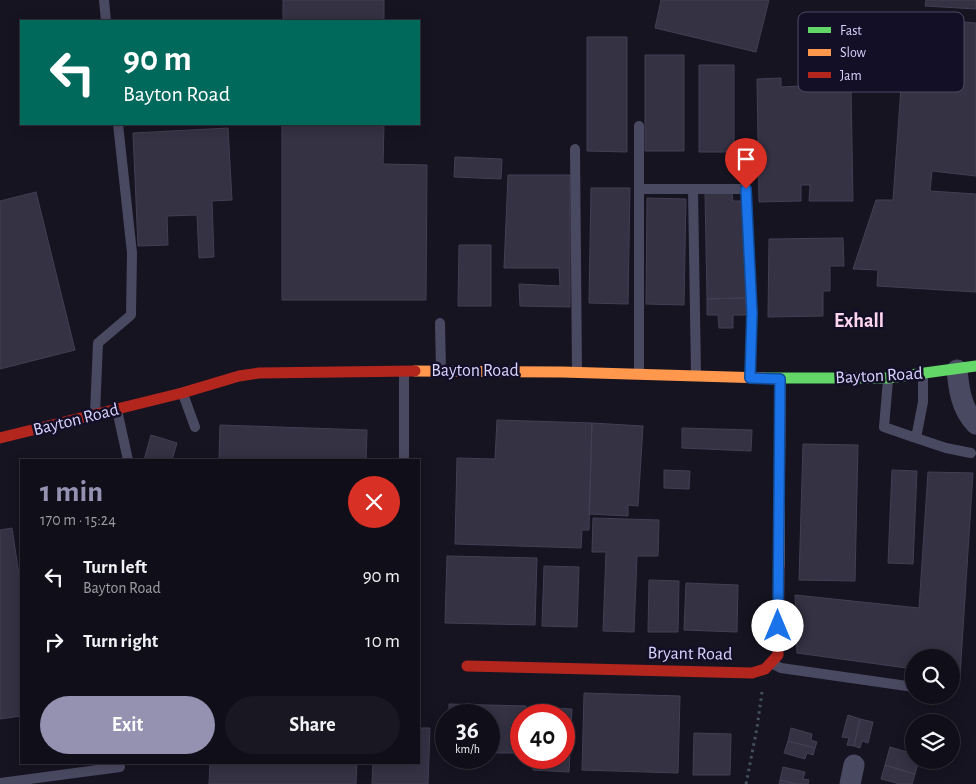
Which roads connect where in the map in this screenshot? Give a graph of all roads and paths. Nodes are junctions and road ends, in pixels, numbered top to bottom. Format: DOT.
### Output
graph roads {
  1 [pos="104,0"];
  2 [pos="106,20"];
  3 [pos="118,125"];
  4 [pos="639,126"];
  5 [pos="576,149"];
  6 [pos="639,189"];
  7 [pos="693,189"];
  8 [pos="440,323"];
  9 [pos="259,360"];
  10 [pos="966,368"];
  11 [pos="404,371"];
  12 [pos="441,371"];
  13 [pos="577,372"];
  14 [pos="259,373"];
  15 [pos="639,374"];
  16 [pos="923,374"];
  17 [pos="696,375"];
  18 [pos="750,378"];
  19 [pos="888,378"];
  20 [pos="780,379"];
  21 [pos="182,393"];
  22 [pos="117,410"];
  23 [pos="95,414"];
  24 [pos="976,424"];
  25 [pos="195,427"];
  26 [pos="0,438"];
  27 [pos="916,438"];
  28 [pos="971,453"];
  29 [pos="128,459"];
  30 [pos="404,459"];
  31 [pos="467,666"];
  32 [pos="768,666"];
  33 [pos="905,686"];
  34 [pos="120,767"];
  35 [pos="0,783"];
  36 [pos="746,784"];
  1 -- 2 [label="lane"];
  3 -- 23 [label="lane"];
  4 -- 6 [label="lane"];
  5 -- 13 [label="lane"];
  6 -- 7 [label="lane"];
  6 -- 15 [label="lane"];
  7 -- 17 [label="lane"];
  7 -- 18 [label="lane"];
  8 -- 12 [label="lane"];
  9 -- 14 [label="lane"];
  10 -- 16 [label="street, Bayton Road"];
  10 -- 24 [label="street, Bayton Road"];
  11 -- 12 [label="street, Bayton Road"];
  11 -- 14 [label="street, Bayton Road"];
  11 -- 30 [label="lane"];
  12 -- 13 [label="street, Bayton Road"];
  13 -- 15 [label="street, Bayton Road"];
  14 -- 21 [label="street, Bayton Road"];
  15 -- 17 [label="street, Bayton Road"];
  16 -- 19 [label="street, Bayton Road"];
  16 -- 27 [label="lane"];
  17 -- 18 [label="street, Bayton Road"];
  18 -- 20 [label="street, Bayton Road"];
  19 -- 20 [label="street, Bayton Road"];
  19 -- 27 [label="lane"];
  20 -- 32 [label="street"];
  21 -- 22 [label="street, Bayton Road"];
  21 -- 25 [label="lane"];
  22 -- 23 [label="street, Bayton Road"];
  22 -- 29 [label="lane"];
  23 -- 26 [label="street, Bayton Road"];
  27 -- 28 [label="lane"];
  31 -- 32 [label="street, Bryant Road"];
  32 -- 33 [label="lane"];
  32 -- 36 [label="path"];
  34 -- 35 [label="lane"];
}
